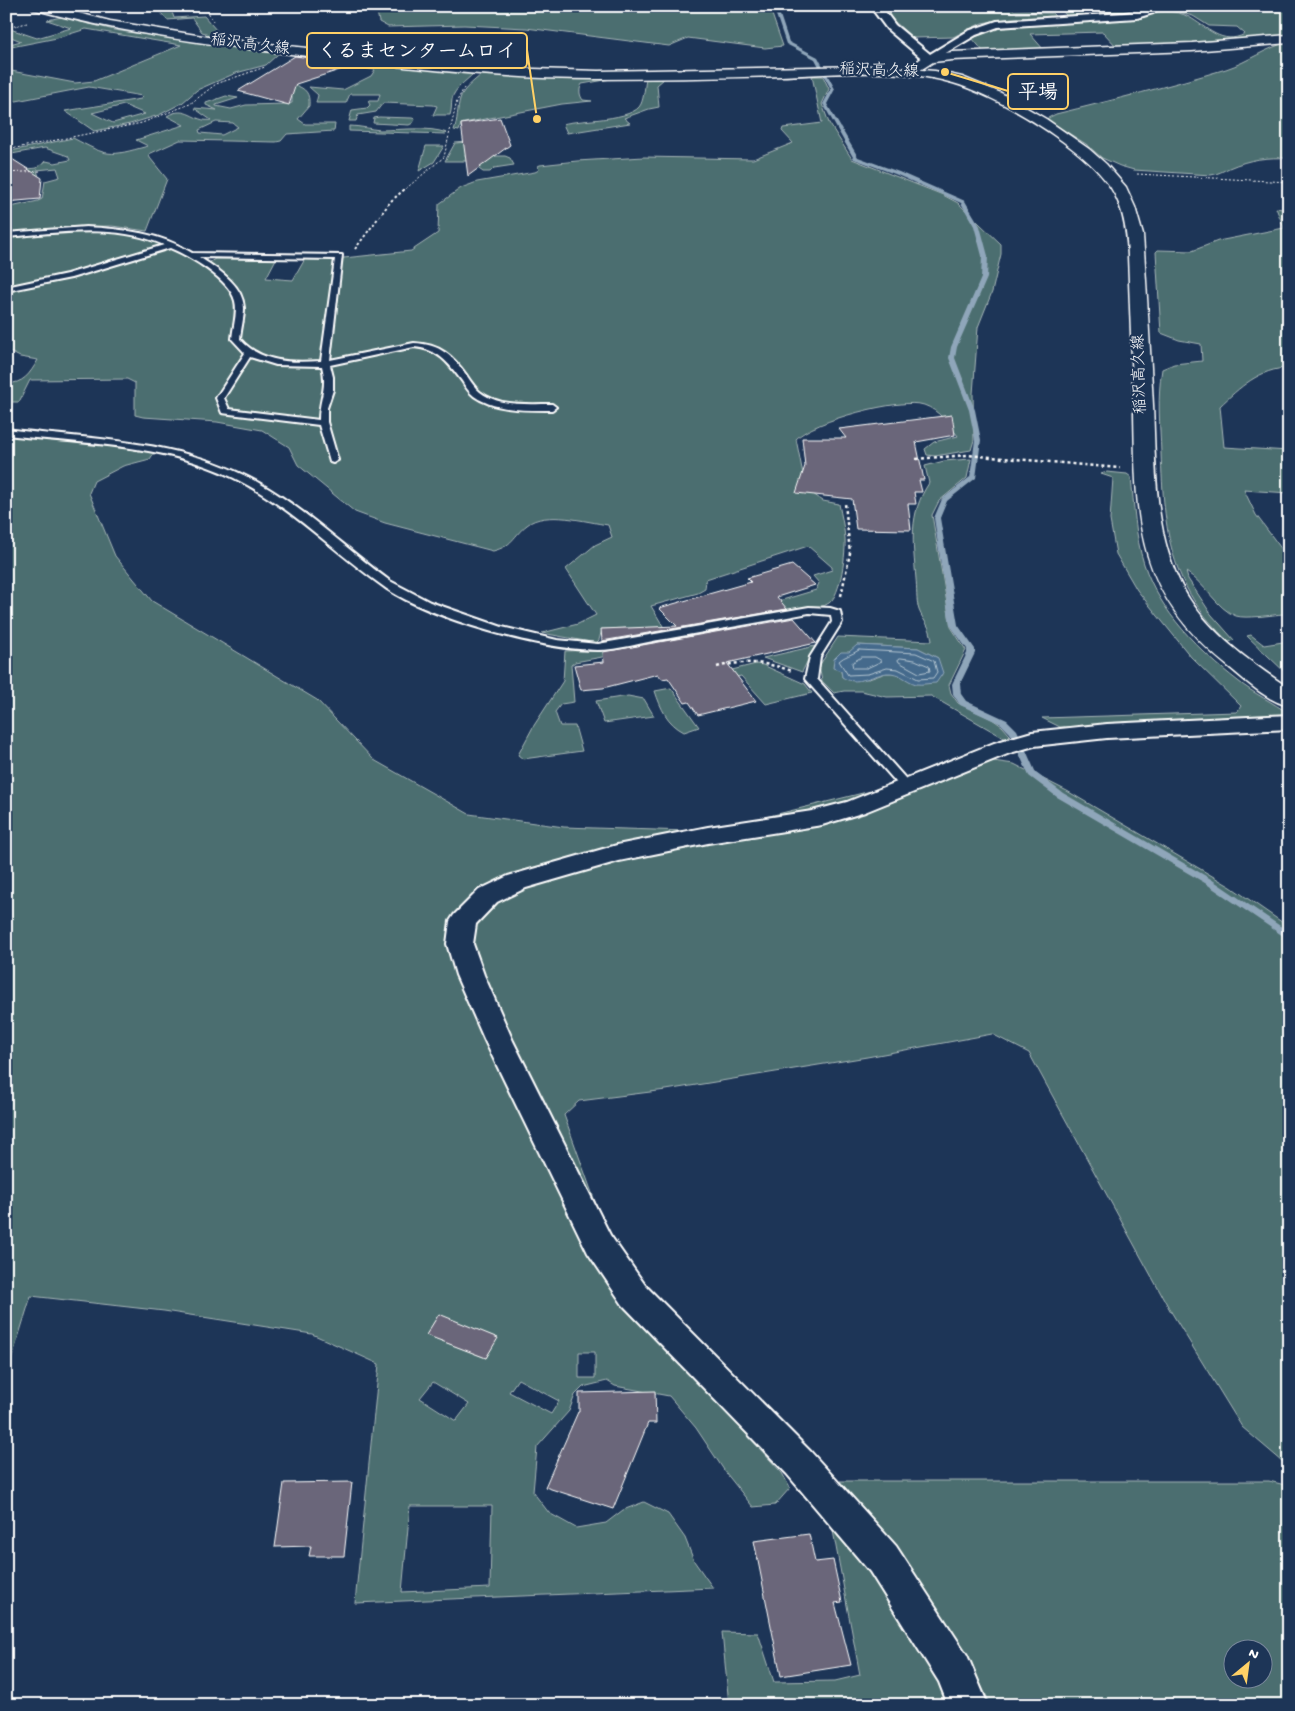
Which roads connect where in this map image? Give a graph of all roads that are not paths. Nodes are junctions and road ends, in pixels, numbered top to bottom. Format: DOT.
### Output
graph roads {
  1 [pos="37,6"];
  2 [pos="875,6"];
  3 [pos="1156,6"];
  4 [pos="1289,39"];
  5 [pos="929,59"];
  6 [pos="911,72"];
  7 [pos="6,235"];
  8 [pos="172,245"];
  9 [pos="193,255"];
  10 [pos="6,289"];
  11 [pos="249,352"];
  12 [pos="325,363"];
  13 [pos="552,407"];
  14 [pos="323,423"];
  15 [pos="6,432"];
  16 [pos="333,460"];
  17 [pos="1286,719"];
  18 [pos="907,787"];
  19 [pos="968,1705"];
  1 -- 6 [label="main road, 稲沢高久線"];
  2 -- 5 [label="street"];
  3 -- 5 [label="street"];
  4 -- 5 [label="main road"];
  5 -- 6 [label="main road"];
  6 -- 17 [label="main road, 稲沢高久線"];
  7 -- 8 [label="lane"];
  8 -- 9 [label="lane"];
  8 -- 10 [label="lane"];
  9 -- 11 [label="lane"];
  9 -- 12 [label="lane"];
  11 -- 12 [label="lane"];
  11 -- 14 [label="lane"];
  12 -- 13 [label="lane"];
  12 -- 14 [label="lane"];
  14 -- 16 [label="lane"];
  15 -- 18 [label="lane"];
  17 -- 18 [label="street"];
  18 -- 19 [label="street"];
}
